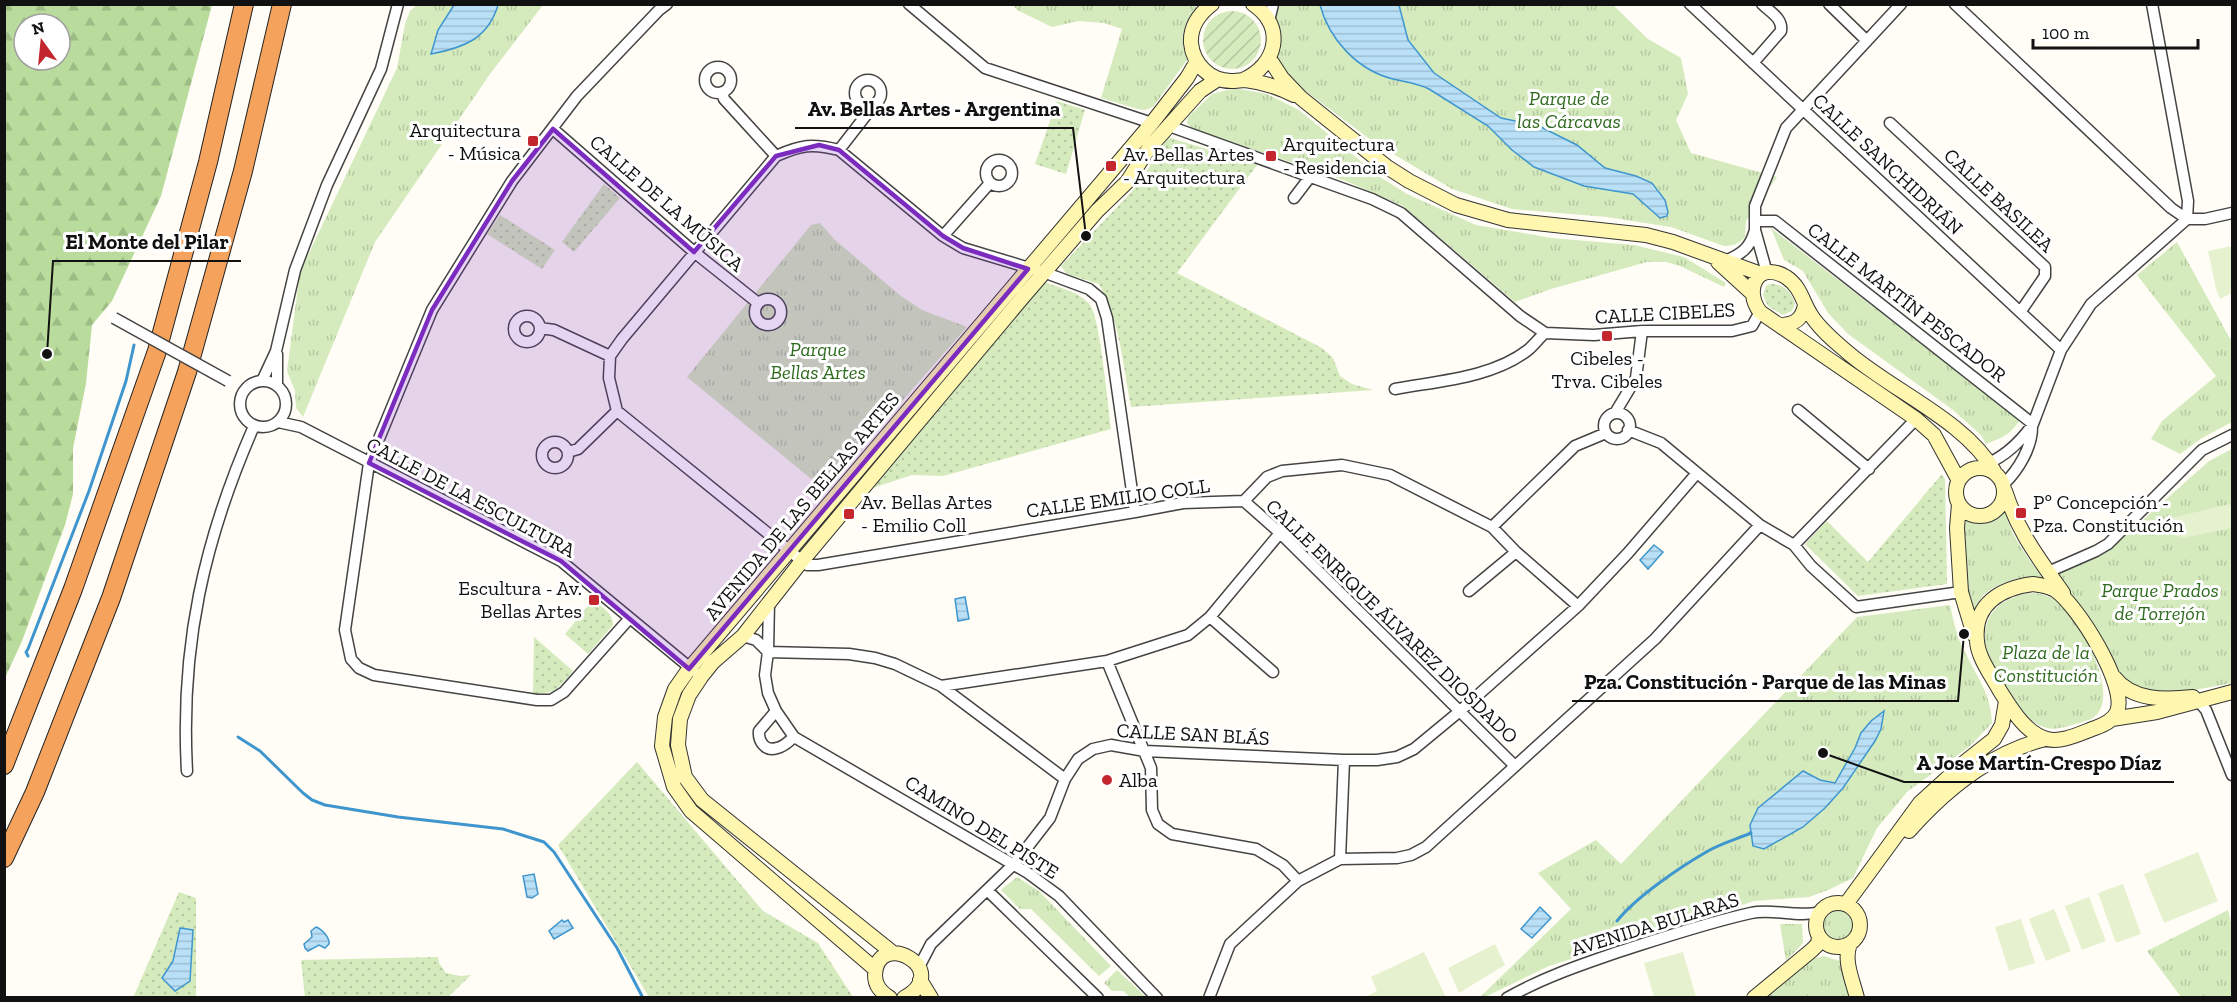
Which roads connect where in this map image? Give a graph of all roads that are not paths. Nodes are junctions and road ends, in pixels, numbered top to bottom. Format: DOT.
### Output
graph roads {
  1 [pos="244,4"];
  2 [pos="282,4"];
  3 [pos="390,4"];
  4 [pos="398,4"];
  5 [pos="667,4"];
  6 [pos="909,4"];
  7 [pos="1252,4"];
  8 [pos="1273,4"];
  9 [pos="1690,4"];
  10 [pos="1762,4"];
  11 [pos="1829,4"];
  12 [pos="1901,4"];
  13 [pos="1955,4"];
  14 [pos="2152,4"];
  15 [pos="1207,6"];
  16 [pos="1269,21"];
  17 [pos="392,26"];
  18 [pos="1867,40"];
  19 [pos="1269,58"];
  20 [pos="1197,61"];
  21 [pos="1753,63"];
  22 [pos="1218,79"];
  23 [pos="1243,80"];
  24 [pos="722,92"];
  25 [pos="1301,98"];
  26 [pos="868,106"];
  27 [pos="1803,110"];
  28 [pos="1152,123"];
  29 [pos="1890,123"];
  30 [pos="1169,126"];
  31 [pos="553,129"];
  32 [pos="839,150"];
  33 [pos="776,156"];
  34 [pos="1310,177"];
  35 [pos="990,183"];
  36 [pos="1294,198"];
  37 [pos="2232,213"];
  38 [pos="2187,219"];
  39 [pos="1755,225"];
  40 [pos="943,236"];
  41 [pos="694,252"];
  42 [pos="1719,260"];
  43 [pos="1028,269"];
  44 [pos="1046,273"];
  45 [pos="1764,274"];
  46 [pos="1752,293"];
  47 [pos="758,303"];
  48 [pos="1805,305"];
  49 [pos="2021,311"];
  50 [pos="1760,312"];
  51 [pos="114,318"];
  52 [pos="1779,325"];
  53 [pos="540,328"];
  54 [pos="1642,331"];
  55 [pos="1545,333"];
  56 [pos="2061,350"];
  57 [pos="276,351"];
  58 [pos="610,356"];
  59 [pos="262,381"];
  60 [pos="277,386"];
  61 [pos="1395,389"];
  62 [pos="244,390"];
  63 [pos="286,409"];
  64 [pos="1798,410"];
  65 [pos="617,411"];
  66 [pos="1615,413"];
  67 [pos="1916,419"];
  68 [pos="278,422"];
  69 [pos="2032,424"];
  70 [pos="254,426"];
  71 [pos="301,427"];
  72 [pos="1628,430"];
  73 [pos="1606,433"];
  74 [pos="2232,435"];
  75 [pos="568,452"];
  76 [pos="369,463"];
  77 [pos="1988,467"];
  78 [pos="1869,469"];
  79 [pos="1697,473"];
  80 [pos="1959,479"];
  81 [pos="2004,488"];
  82 [pos="1244,501"];
  83 [pos="1959,504"];
  84 [pos="1135,512"];
  85 [pos="1760,525"];
  86 [pos="1492,527"];
  87 [pos="1280,532"];
  88 [pos="1794,545"];
  89 [pos="789,552"];
  90 [pos="1516,552"];
  91 [pos="801,562"];
  92 [pos="2048,572"];
  93 [pos="1469,591"];
  94 [pos="1961,592"];
  95 [pos="769,601"];
  96 [pos="1578,606"];
  97 [pos="2072,607"];
  98 [pos="1210,617"];
  99 [pos="629,619"];
  100 [pos="743,636"];
  101 [pos="1977,643"];
  102 [pos="768,652"];
  103 [pos="1107,661"];
  104 [pos="689,669"];
  105 [pos="1273,672"];
  106 [pos="2112,675"];
  107 [pos="701,677"];
  108 [pos="941,686"];
  109 [pos="2227,693"];
  110 [pos="2006,701"];
  111 [pos="2198,701"];
  112 [pos="776,711"];
  113 [pos="1460,711"];
  114 [pos="2112,719"];
  115 [pos="794,737"];
  116 [pos="2045,739"];
  117 [pos="1145,751"];
  118 [pos="1344,760"];
  119 [pos="4,765"];
  120 [pos="1515,766"];
  121 [pos="187,771"];
  122 [pos="2232,775"];
  123 [pos="1065,779"];
  124 [pos="4,858"];
  125 [pos="1340,859"];
  126 [pos="1014,864"];
  127 [pos="1298,881"];
  128 [pos="987,890"];
  129 [pos="1850,906"];
  130 [pos="1820,912"];
  131 [pos="1819,937"];
  132 [pos="931,944"];
  133 [pos="1850,944"];
  134 [pos="893,953"];
  135 [pos="908,955"];
  136 [pos="875,969"];
  137 [pos="920,973"];
  138 [pos="890,998"];
  139 [pos="904,998"];
  140 [pos="931,998"];
  141 [pos="1098,998"];
  142 [pos="1157,998"];
  143 [pos="1209,998"];
  144 [pos="1507,998"];
  145 [pos="1754,998"];
  146 [pos="1857,998"];
  1 -- 119 [label="highway"];
  2 -- 124 [label="highway"];
  3 -- 17 [label="street"];
  4 -- 17 [label="street"];
  5 -- 31 [label="street"];
  6 -- 28 [label="street"];
  7 -- 16 [label="main road"];
  8 -- 16 [label="street"];
  9 -- 21 [label="street, CALLE SANCHIDRIÁN"];
  10 -- 21 [label="street"];
  11 -- 18 [label="street"];
  12 -- 18 [label="street"];
  13 -- 38 [label="street"];
  14 -- 38 [label="street"];
  15 -- 20 [label="main road"];
  16 -- 19 [label="main road"];
  17 -- 57 [label="street"];
  18 -- 27 [label="street"];
  19 -- 23 [label="main road"];
  19 -- 25 [label="main road"];
  20 -- 22 [label="main road"];
  20 -- 28 [label="main road, AVENIDA DE LAS BELLAS ARTES"];
  21 -- 27 [label="street, CALLE SANCHIDRIÁN"];
  22 -- 23 [label="main road"];
  22 -- 30 [label="main road, AVENIDA DE LAS BELLAS ARTES"];
  23 -- 25 [label="main road"];
  24 -- 33 [label="street"];
  25 -- 42 [label="main road"];
  26 -- 32 [label="street"];
  27 -- 39 [label="street"];
  27 -- 49 [label="street, CALLE SANCHIDRIÁN"];
  28 -- 43 [label="main road, AVENIDA DE LAS BELLAS ARTES"];
  29 -- 49 [label="street, CALLE BASILEA"];
  30 -- 34 [label="street"];
  30 -- 44 [label="main road, AVENIDA DE LAS BELLAS ARTES"];
  31 -- 41 [label="street, CALLE DE LA MÚSICA"];
  31 -- 76 [label="street"];
  32 -- 33 [label="street"];
  32 -- 40 [label="street"];
  33 -- 41 [label="street"];
  34 -- 36 [label="street"];
  34 -- 55 [label="street"];
  35 -- 40 [label="street"];
  37 -- 38 [label="street"];
  38 -- 56 [label="street"];
  39 -- 42 [label="street"];
  39 -- 45 [label="street"];
  39 -- 69 [label="street, CALLE MARTÍN PESCADOR"];
  40 -- 43 [label="street"];
  41 -- 47 [label="street, CALLE DE LA MÚSICA"];
  41 -- 58 [label="street"];
  42 -- 45 [label="main road"];
  42 -- 46 [label="main road"];
  43 -- 44 [label="street"];
  43 -- 89 [label="main road, AVENIDA DE LAS BELLAS ARTES"];
  44 -- 84 [label="street"];
  44 -- 91 [label="main road, AVENIDA DE LAS BELLAS ARTES"];
  45 -- 46 [label="main road"];
  45 -- 48 [label="main road"];
  46 -- 50 [label="main road"];
  48 -- 52 [label="main road"];
  48 -- 77 [label="main road"];
  49 -- 56 [label="street, CALLE SANCHIDRIÁN"];
  50 -- 52 [label="main road"];
  50 -- 54 [label="street, CALLE CIBELES"];
  51 -- 62 [label="street, bridge"];
  52 -- 67 [label="main road"];
  53 -- 58 [label="street"];
  54 -- 55 [label="street, CALLE CIBELES"];
  54 -- 66 [label="street"];
  55 -- 61 [label="street"];
  56 -- 69 [label="street"];
  57 -- 59 [label="street"];
  57 -- 60 [label="street"];
  58 -- 65 [label="street"];
  59 -- 60 [label="street"];
  59 -- 62 [label="street"];
  60 -- 63 [label="street"];
  62 -- 70 [label="street"];
  63 -- 68 [label="street"];
  63 -- 71 [label="street, CALLE DE LA ESCULTURA"];
  64 -- 78 [label="street"];
  65 -- 75 [label="street"];
  65 -- 89 [label="street"];
  66 -- 72 [label="street"];
  66 -- 73 [label="street"];
  67 -- 78 [label="street"];
  67 -- 80 [label="main road"];
  68 -- 70 [label="street"];
  68 -- 71 [label="street, CALLE DE LA ESCULTURA"];
  69 -- 77 [label="street"];
  69 -- 81 [label="street"];
  70 -- 121 [label="street"];
  71 -- 76 [label="street, CALLE DE LA ESCULTURA"];
  72 -- 73 [label="street"];
  72 -- 79 [label="street"];
  73 -- 86 [label="street"];
  74 -- 92 [label="street"];
  76 -- 99 [label="street, CALLE DE LA ESCULTURA"];
  76 -- 99 [label="street"];
  77 -- 80 [label="main road"];
  77 -- 81 [label="main road"];
  78 -- 88 [label="street"];
  79 -- 85 [label="street"];
  79 -- 96 [label="street, CALLE SAN BLÁS"];
  80 -- 83 [label="main road"];
  81 -- 83 [label="main road"];
  81 -- 92 [label="main road"];
  82 -- 84 [label="street, CALLE EMILIO COLL"];
  82 -- 86 [label="street"];
  82 -- 87 [label="street, CALLE ENRIQUE ÁLVAREZ DIOSDADO"];
  83 -- 94 [label="main road"];
  84 -- 91 [label="street, CALLE EMILIO COLL"];
  85 -- 88 [label="street"];
  85 -- 120 [label="street"];
  86 -- 90 [label="street"];
  87 -- 98 [label="street"];
  87 -- 113 [label="street, CALLE ENRIQUE ÁLVAREZ DIOSDADO"];
  88 -- 94 [label="street"];
  89 -- 91 [label="street"];
  89 -- 104 [label="main road, AVENIDA DE LAS BELLAS ARTES"];
  90 -- 93 [label="street"];
  90 -- 96 [label="street"];
  91 -- 95 [label="main road, AVENIDA DE LAS BELLAS ARTES"];
  92 -- 97 [label="main road"];
  94 -- 101 [label="main road"];
  95 -- 100 [label="main road, AVENIDA DE LAS BELLAS ARTES"];
  95 -- 102 [label="street, CAMINO DEL PISTE"];
  96 -- 113 [label="street, CALLE SAN BLÁS"];
  97 -- 101 [label="main road"];
  97 -- 106 [label="main road"];
  98 -- 103 [label="street"];
  98 -- 105 [label="street"];
  99 -- 104 [label="street, CALLE DE LA ESCULTURA"];
  100 -- 102 [label="street"];
  100 -- 107 [label="main road, AVENIDA DE LAS BELLAS ARTES"];
  101 -- 110 [label="main road"];
  102 -- 108 [label="street"];
  102 -- 112 [label="street, CAMINO DEL PISTE"];
  103 -- 108 [label="street"];
  103 -- 117 [label="street"];
  104 -- 107 [label="street, CALLE DE LA ESCULTURA"];
  104 -- 136 [label="main road, AVENIDA DE LAS BELLAS ARTES"];
  106 -- 109 [label="main road"];
  106 -- 114 [label="main road"];
  107 -- 134 [label="main road, AVENIDA DE LAS BELLAS ARTES"];
  108 -- 123 [label="street"];
  109 -- 111 [label="main road"];
  110 -- 116 [label="main road"];
  110 -- 129 [label="main road"];
  111 -- 114 [label="main road"];
  111 -- 122 [label="street"];
  112 -- 115 [label="street, CAMINO DEL PISTE"];
  112 -- 115 [label="street"];
  113 -- 118 [label="street, CALLE SAN BLÁS"];
  113 -- 120 [label="street, CALLE ENRIQUE ÁLVAREZ DIOSDADO"];
  114 -- 116 [label="main road"];
  115 -- 126 [label="street, CAMINO DEL PISTE"];
  116 -- 129 [label="main road"];
  117 -- 118 [label="street, CALLE SAN BLÁS"];
  117 -- 123 [label="street, CALLE SAN BLÁS"];
  117 -- 127 [label="street"];
  118 -- 125 [label="street"];
  120 -- 125 [label="street"];
  123 -- 126 [label="street, CALLE SAN BLÁS"];
  125 -- 127 [label="street"];
  126 -- 128 [label="street, CALLE SAN BLÁS"];
  126 -- 142 [label="street, CAMINO DEL PISTE"];
  127 -- 143 [label="street"];
  128 -- 132 [label="street, CALLE SAN BLÁS"];
  128 -- 141 [label="street"];
  129 -- 130 [label="main road"];
  129 -- 133 [label="main road"];
  130 -- 131 [label="main road"];
  130 -- 144 [label="street, AVENIDA BULARAS"];
  131 -- 133 [label="main road"];
  131 -- 145 [label="main road"];
  132 -- 135 [label="street, CALLE SAN BLÁS"];
  132 -- 137 [label="street, CALLE SAN BLÁS"];
  133 -- 146 [label="main road"];
  134 -- 135 [label="main road"];
  134 -- 136 [label="main road"];
  135 -- 137 [label="main road"];
  136 -- 138 [label="main road"];
  137 -- 139 [label="main road"];
  137 -- 140 [label="main road"];
}
